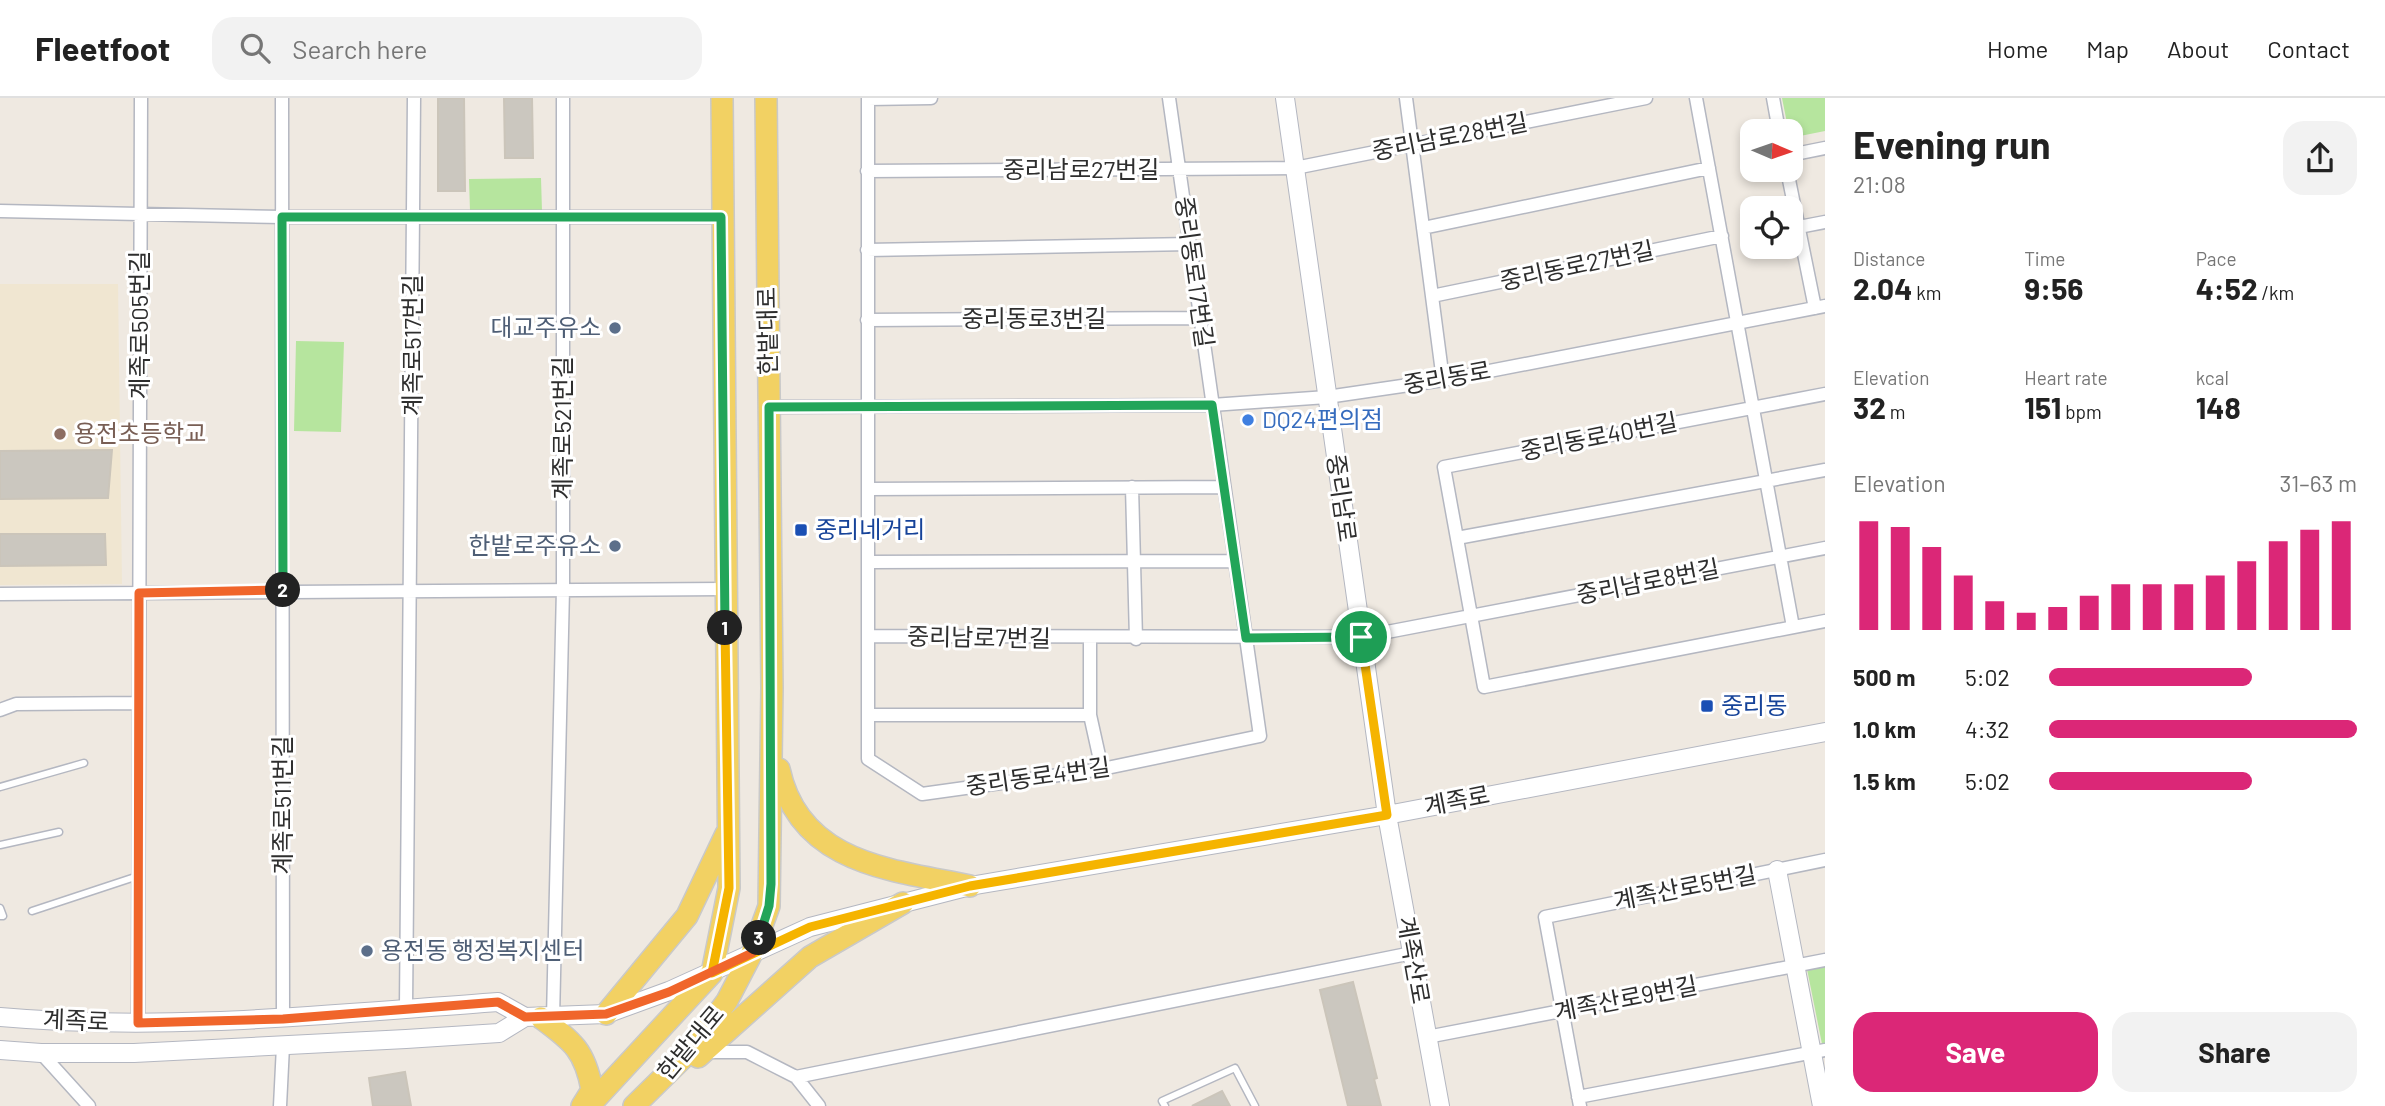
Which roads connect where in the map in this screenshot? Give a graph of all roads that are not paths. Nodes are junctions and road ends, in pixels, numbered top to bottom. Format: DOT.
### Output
graph roads {
  1 [pos="141,98"];
  2 [pos="282,98"];
  3 [pos="414,98"];
  4 [pos="563,98"];
  5 [pos="722,98"];
  6 [pos="766,98"];
  7 [pos="868,98"];
  8 [pos="931,98"];
  9 [pos="1169,98"];
  10 [pos="1285,98"];
  11 [pos="1406,98"];
  12 [pos="1646,98"];
  13 [pos="1696,98"];
  14 [pos="1773,98"];
  15 [pos="1777,119"];
  16 [pos="1412,145"];
  17 [pos="1825,148"];
  18 [pos="1803,152"];
  19 [pos="1295,168"];
  20 [pos="1709,168"];
  21 [pos="1179,169"];
  22 [pos="867,172"];
  23 [pos="0,211"];
  24 [pos="141,212"];
  25 [pos="414,216"];
  26 [pos="282,217"];
  27 [pos="564,217"];
  28 [pos="721,217"];
  29 [pos="1825,222"];
  30 [pos="1803,227"];
  31 [pos="1423,228"];
  32 [pos="1722,236"];
  33 [pos="1803,243"];
  34 [pos="1190,244"];
  35 [pos="867,250"];
  36 [pos="1432,296"];
  37 [pos="1820,307"];
  38 [pos="1200,318"];
  39 [pos="867,320"];
  40 [pos="1738,322"];
  41 [pos="1443,380"];
  42 [pos="1825,394"];
  43 [pos="1327,397"];
  44 [pos="867,404"];
  45 [pos="1212,405"];
  46 [pos="769,407"];
  47 [pos="1754,407"];
  48 [pos="1825,470"];
  49 [pos="1767,481"];
  50 [pos="1132,487"];
  51 [pos="1224,487"];
  52 [pos="867,489"];
  53 [pos="1457,538"];
  54 [pos="1825,548"];
  55 [pos="1780,556"];
  56 [pos="1136,561"];
  57 [pos="1235,561"];
  58 [pos="868,562"];
  59 [pos="563,589"];
  60 [pos="724,589"];
  61 [pos="283,591"];
  62 [pos="411,591"];
  63 [pos="0,593"];
  64 [pos="139,593"];
  65 [pos="1471,616"];
  66 [pos="1825,621"];
  67 [pos="1793,627"];
  68 [pos="868,636"];
  69 [pos="1361,637"];
  70 [pos="1246,638"];
  71 [pos="1090,639"];
  72 [pos="1136,639"];
  73 [pos="772,688"];
  74 [pos="139,703"];
  75 [pos="0,710"];
  76 [pos="868,715"];
  77 [pos="1090,715"];
  78 [pos="1825,732"];
  79 [pos="1260,736"];
  80 [pos="84,763"];
  81 [pos="1102,769"];
  82 [pos="0,787"];
  83 [pos="1387,815"];
  84 [pos="729,829"];
  85 [pos="58,832"];
  86 [pos="0,845"];
  87 [pos="1825,860"];
  88 [pos="1777,870"];
  89 [pos="138,876"];
  90 [pos="970,886"];
  91 [pos="903,903"];
  92 [pos="0,908"];
  93 [pos="32,911"];
  94 [pos="2,916"];
  95 [pos="752,953"];
  96 [pos="1412,953"];
  97 [pos="1825,960"];
  98 [pos="1796,965"];
  99 [pos="712,973"];
  100 [pos="406,1008"];
  101 [pos="1562,1011"];
  102 [pos="606,1014"];
  103 [pos="0,1017"];
  104 [pos="540,1018"];
  105 [pos="283,1019"];
  106 [pos="138,1023"];
  107 [pos="1427,1037"];
  108 [pos="283,1046"];
  109 [pos="0,1050"];
  110 [pos="1819,1051"];
  111 [pos="703,1052"];
  112 [pos="41,1053"];
  113 [pos="796,1077"];
  114 [pos="638,1101"];
  115 [pos="1579,1101"];
  116 [pos="89,1106"];
  117 [pos="280,1106"];
  118 [pos="582,1106"];
  119 [pos="589,1106"];
  120 [pos="819,1106"];
  121 [pos="1165,1106"];
  122 [pos="1255,1106"];
  123 [pos="1440,1106"];
  124 [pos="1822,1106"];
  1 -- 24 [label="street, 계족로505번길"];
  2 -- 26 [label="street, 계족로511번길"];
  3 -- 25 [label="street, 계족로517번길"];
  4 -- 27 [label="street, 계족로521번길"];
  5 -- 28 [label="main road, 한밭대로"];
  6 -- 46 [label="main road, 한밭대로"];
  7 -- 8 [label="street"];
  7 -- 22 [label="street"];
  9 -- 21 [label="street, 중리동로17번길"];
  10 -- 19 [label="main road, 중리남로"];
  11 -- 16 [label="street"];
  12 -- 16 [label="street, 중리남로28번길"];
  13 -- 20 [label="street"];
  14 -- 15 [label="street"];
  16 -- 19 [label="street, 중리남로28번길"];
  16 -- 31 [label="street"];
  17 -- 18 [label="street"];
  19 -- 21 [label="street, 중리남로27번길"];
  19 -- 43 [label="main road, 중리남로"];
  20 -- 31 [label="street"];
  20 -- 32 [label="street"];
  21 -- 22 [label="street, 중리남로27번길"];
  21 -- 34 [label="street, 중리동로17번길"];
  22 -- 35 [label="street"];
  23 -- 24 [label="street"];
  24 -- 26 [label="street"];
  24 -- 64 [label="street, 계족로505번길"];
  25 -- 26 [label="street"];
  25 -- 27 [label="street"];
  25 -- 62 [label="street, 계족로517번길"];
  26 -- 61 [label="street, 계족로511번길"];
  27 -- 28 [label="street"];
  27 -- 59 [label="street, 계족로521번길"];
  28 -- 60 [label="main road, 한밭대로"];
  29 -- 30 [label="street"];
  31 -- 36 [label="street"];
  32 -- 36 [label="street, 중리동로27번길"];
  32 -- 40 [label="street"];
  33 -- 37 [label="street"];
  34 -- 35 [label="street"];
  34 -- 38 [label="street, 중리동로17번길"];
  35 -- 39 [label="street"];
  36 -- 41 [label="street"];
  37 -- 40 [label="street, 중리동로"];
  38 -- 39 [label="street, 중리동로3번길"];
  38 -- 45 [label="street, 중리동로17번길"];
  39 -- 44 [label="street"];
  40 -- 41 [label="street, 중리동로"];
  40 -- 47 [label="street"];
  41 -- 43 [label="street, 중리동로"];
  42 -- 47 [label="street, 중리동로40번길"];
  43 -- 45 [label="street, 중리동로"];
  43 -- 69 [label="main road, 중리남로"];
  44 -- 45 [label="street, 중리동로"];
  44 -- 46 [label="street, 중리동로"];
  44 -- 52 [label="street, 중리동로4번길"];
  45 -- 51 [label="street, 중리동로17번길"];
  46 -- 73 [label="main road, 한밭대로"];
  47 -- 49 [label="street"];
  47 -- 53 [label="street, 중리동로40번길"];
  48 -- 49 [label="street"];
  49 -- 53 [label="street"];
  49 -- 55 [label="street"];
  50 -- 51 [label="street"];
  50 -- 52 [label="street"];
  50 -- 56 [label="street"];
  51 -- 57 [label="street, 중리동로17번길"];
  52 -- 58 [label="street, 중리동로4번길"];
  53 -- 65 [label="street"];
  54 -- 55 [label="street, 중리남로8번길"];
  55 -- 65 [label="street, 중리남로8번길"];
  55 -- 67 [label="street"];
  56 -- 57 [label="street"];
  56 -- 58 [label="street"];
  56 -- 72 [label="street"];
  57 -- 70 [label="street, 중리동로17번길"];
  58 -- 68 [label="street, 중리동로4번길"];
  59 -- 60 [label="street"];
  59 -- 62 [label="street"];
  59 -- 104 [label="street, 계족로521번길"];
  60 -- 84 [label="main road, 한밭대로"];
  61 -- 62 [label="street"];
  61 -- 64 [label="street"];
  61 -- 105 [label="street, 계족로511번길"];
  62 -- 100 [label="street, 계족로517번길"];
  63 -- 64 [label="street"];
  64 -- 74 [label="street, 계족로505번길"];
  65 -- 67 [label="street"];
  65 -- 69 [label="street, 중리남로8번길"];
  66 -- 67 [label="street"];
  68 -- 71 [label="street, 중리남로7번길"];
  68 -- 76 [label="street, 중리동로4번길"];
  69 -- 70 [label="street, 중리남로7번길"];
  69 -- 83 [label="main road, 중리남로"];
  70 -- 72 [label="street, 중리남로7번길"];
  70 -- 79 [label="street, 중리동로17번길"];
  71 -- 72 [label="street, 중리남로7번길"];
  71 -- 77 [label="street"];
  73 -- 90 [label="main road"];
  73 -- 95 [label="main road, 한밭대로"];
  74 -- 75 [label="street"];
  74 -- 89 [label="street, 계족로505번길"];
  76 -- 77 [label="street"];
  76 -- 81 [label="street, 중리동로4번길"];
  77 -- 81 [label="street"];
  78 -- 83 [label="main road, 계족로"];
  79 -- 81 [label="street, 중리동로4번길"];
  80 -- 82 [label="lane"];
  83 -- 90 [label="main road, 계족로"];
  83 -- 96 [label="main road, 계족산로"];
  84 -- 99 [label="main road, 한밭대로"];
  84 -- 102 [label="main road"];
  85 -- 86 [label="lane"];
  87 -- 88 [label="street, 계족산로5번길"];
  88 -- 98 [label="main road"];
  88 -- 101 [label="street, 계족산로5번길"];
  89 -- 93 [label="lane"];
  89 -- 106 [label="street, 계족로505번길"];
  90 -- 91 [label="main road, 계족로"];
  91 -- 95 [label="main road, 계족로"];
  91 -- 111 [label="main road"];
  92 -- 94 [label="lane"];
  95 -- 99 [label="main road, 계족로"];
  95 -- 114 [label="main road, 한밭대로"];
  96 -- 107 [label="main road, 계족산로"];
  96 -- 113 [label="street"];
  97 -- 98 [label="street, 계족산로9번길"];
  98 -- 101 [label="street, 계족산로9번길"];
  98 -- 110 [label="main road"];
  99 -- 102 [label="main road, 계족로"];
  99 -- 119 [label="main road, 한밭대로"];
  100 -- 104 [label="main road, 계족로"];
  100 -- 105 [label="main road, 계족로"];
  101 -- 107 [label="street, 계족산로9번길"];
  101 -- 115 [label="street"];
  102 -- 104 [label="main road, 계족로"];
  103 -- 106 [label="main road, 계족로"];
  104 -- 108 [label="main road, 계족로"];
  104 -- 118 [label="main road"];
  105 -- 106 [label="main road, 계족로"];
  107 -- 123 [label="main road, 계족산로"];
  108 -- 112 [label="main road, 계족로"];
  108 -- 117 [label="street"];
  109 -- 112 [label="main road, 계족로"];
  110 -- 115 [label="street"];
  110 -- 124 [label="main road"];
  111 -- 113 [label="street"];
  111 -- 114 [label="main road"];
  112 -- 116 [label="street, 계족로"];
  113 -- 120 [label="street"];
  121 -- 122 [label="lane"];
}
